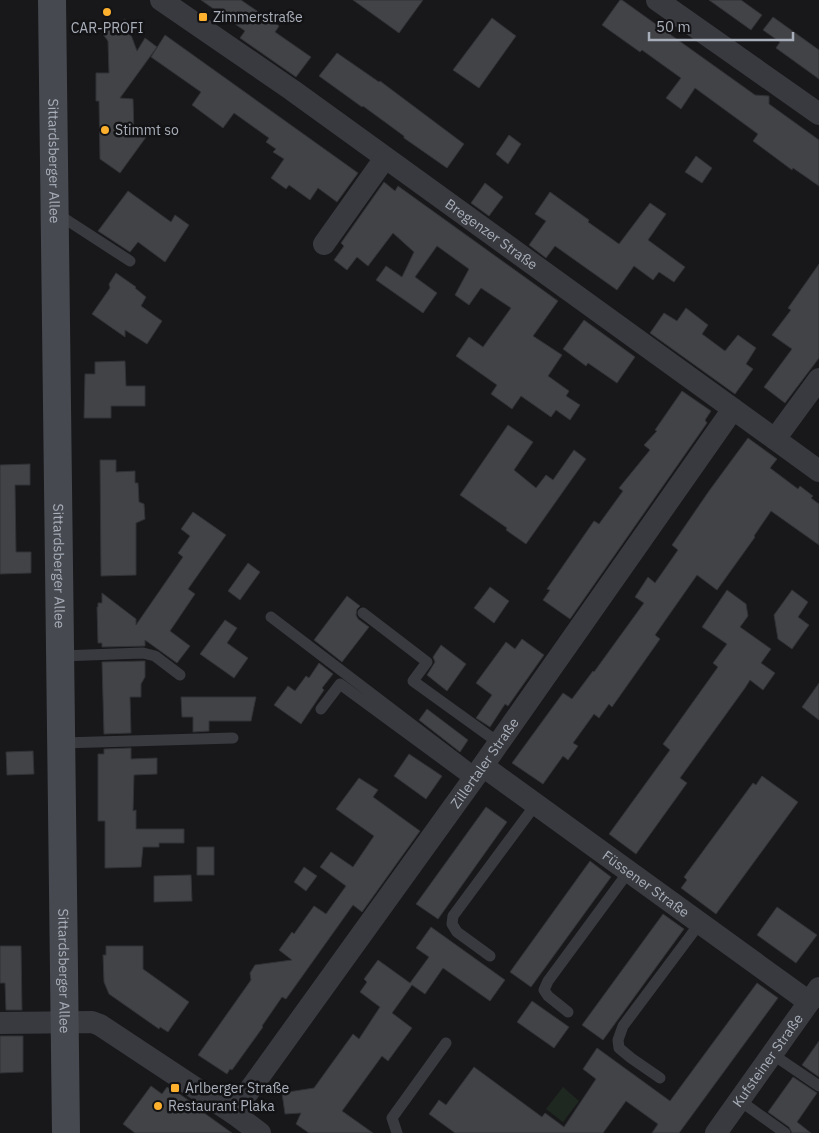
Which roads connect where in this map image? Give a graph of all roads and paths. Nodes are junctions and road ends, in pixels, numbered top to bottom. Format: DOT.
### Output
graph roads {
  1 [pos="52,0"];
  2 [pos="657,0"];
  3 [pos="169,2"];
  4 [pos="819,114"];
  5 [pos="385,158"];
  6 [pos="54,212"];
  7 [pos="324,244"];
  8 [pos="130,261"];
  9 [pos="819,379"];
  10 [pos="734,409"];
  11 [pos="775,439"];
  12 [pos="819,471"];
  13 [pos="363,613"];
  14 [pos="271,617"];
  15 [pos="60,656"];
  16 [pos="180,675"];
  17 [pos="321,709"];
  18 [pos="233,738"];
  19 [pos="62,743"];
  20 [pos="499,743"];
  21 [pos="477,773"];
  22 [pos="536,804"];
  23 [pos="629,871"];
  24 [pos="700,924"];
  25 [pos="490,956"];
  26 [pos="816,1000"];
  27 [pos="568,1012"];
  28 [pos="65,1022"];
  29 [pos="0,1023"];
  30 [pos="446,1043"];
  31 [pos="772,1054"];
  32 [pos="660,1078"];
  33 [pos="819,1086"];
  34 [pos="739,1100"];
  35 [pos="233,1113"];
  36 [pos="66,1133"];
  37 [pos="260,1133"];
  38 [pos="397,1133"];
  39 [pos="716,1133"];
  40 [pos="784,1133"];
  1 -- 6 [label="main road, Sittardsberger Allee"];
  2 -- 4 [label="street"];
  3 -- 5 [label="street, Bregenzer Straße"];
  5 -- 7 [label="street"];
  5 -- 10 [label="street, Bregenzer Straße"];
  6 -- 8 [label="lane"];
  6 -- 15 [label="main road, Sittardsberger Allee"];
  9 -- 11 [label="street"];
  10 -- 11 [label="street, Bregenzer Straße"];
  10 -- 20 [label="street, Zillertaler Straße"];
  11 -- 12 [label="street, Bregenzer Straße"];
  13 -- 20 [label="lane"];
  14 -- 21 [label="lane"];
  15 -- 16 [label="lane"];
  15 -- 19 [label="main road, Sittardsberger Allee"];
  17 -- 21 [label="lane"];
  18 -- 19 [label="lane"];
  19 -- 28 [label="main road, Sittardsberger Allee"];
  20 -- 21 [label="street, Zillertaler Straße"];
  21 -- 22 [label="street, Füssener Straße"];
  21 -- 35 [label="street, Zillertaler Straße"];
  22 -- 23 [label="street, Füssener Straße"];
  22 -- 25 [label="lane"];
  23 -- 24 [label="street, Füssener Straße"];
  23 -- 27 [label="lane"];
  24 -- 26 [label="street, Füssener Straße"];
  24 -- 32 [label="lane"];
  26 -- 31 [label="street, Kufsteiner Straße"];
  28 -- 29 [label="street"];
  28 -- 35 [label="street"];
  28 -- 36 [label="main road, Sittardsberger Allee"];
  30 -- 38 [label="lane"];
  31 -- 33 [label="lane"];
  31 -- 34 [label="street, Kufsteiner Straße"];
  34 -- 39 [label="street, Kufsteiner Straße"];
  34 -- 40 [label="lane"];
  35 -- 37 [label="street"];
}
